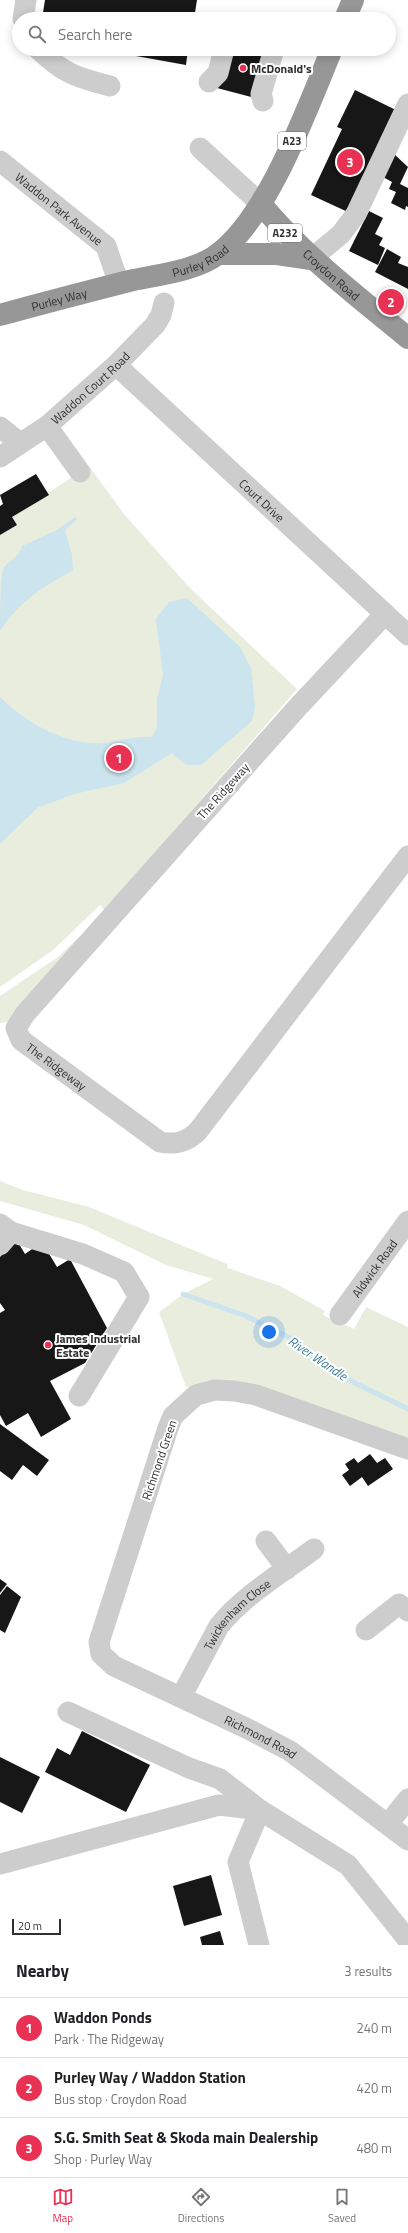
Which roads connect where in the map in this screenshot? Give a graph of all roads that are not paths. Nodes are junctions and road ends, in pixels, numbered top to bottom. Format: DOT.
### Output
graph roads {
  1 [pos="26,0"];
  2 [pos="353,0"];
  3 [pos="24,12"];
  4 [pos="348,12"];
  5 [pos="45,56"];
  6 [pos="222,56"];
  7 [pos="272,56"];
  8 [pos="329,56"];
  9 [pos="209,82"];
  10 [pos="110,86"];
  11 [pos="262,101"];
  12 [pos="408,104"];
  13 [pos="200,148"];
  14 [pos="0,161"];
  15 [pos="261,204"];
  16 [pos="218,254"];
  17 [pos="311,259"];
  18 [pos="119,284"];
  19 [pos="164,303"];
  20 [pos="0,315"];
  21 [pos="408,338"];
  22 [pos="116,365"];
  23 [pos="47,426"];
  24 [pos="0,427"];
  25 [pos="20,443"];
  26 [pos="0,457"];
  27 [pos="80,472"];
  28 [pos="385,614"];
  29 [pos="408,635"];
  30 [pos="408,856"];
  31 [pos="408,1221"];
  32 [pos="4,1233"];
  33 [pos="340,1315"];
  34 [pos="79,1396"];
  35 [pos="408,1449"];
  36 [pos="266,1541"];
  37 [pos="314,1549"];
  38 [pos="287,1569"];
  39 [pos="408,1611"];
  40 [pos="366,1630"];
  41 [pos="101,1654"];
  42 [pos="181,1697"];
  43 [pos="68,1712"];
  44 [pos="408,1799"];
  45 [pos="260,1810"];
  46 [pos="388,1824"];
  47 [pos="408,1840"];
  48 [pos="0,1864"];
  49 [pos="408,1940"];
  50 [pos="259,1945"];
  1 -- 3 [label="street"];
  2 -- 4 [label="highway"];
  5 -- 10 [label="street"];
  6 -- 9 [label="street"];
  7 -- 11 [label="street"];
  8 -- 15 [label="highway, A23"];
  12 -- 17 [label="street"];
  13 -- 15 [label="street"];
  14 -- 18 [label="street, Waddon Park Avenue"];
  15 -- 16 [label="highway, Purley Road / A23"];
  15 -- 17 [label="highway, Croydon Road / A232"];
  16 -- 17 [label="highway"];
  16 -- 18 [label="highway, Purley Road / A23"];
  17 -- 21 [label="highway, Croydon Road / A232"];
  18 -- 20 [label="highway, Purley Way / A23"];
  19 -- 22 [label="street, Waddon Court Road"];
  22 -- 23 [label="street, Waddon Court Road"];
  22 -- 28 [label="street, Court Drive"];
  23 -- 25 [label="street, Waddon Court Road"];
  23 -- 27 [label="street"];
  24 -- 25 [label="street"];
  25 -- 26 [label="street, Waddon Court Road"];
  28 -- 29 [label="street, Court Drive"];
  28 -- 30 [label="street, The Ridgeway"];
  31 -- 33 [label="street, Aldwick Road"];
  32 -- 34 [label="street"];
  35 -- 41 [label="street, Richmond Green"];
  36 -- 38 [label="street"];
  37 -- 38 [label="street, Twickenham Close"];
  38 -- 42 [label="street, Twickenham Close"];
  39 -- 40 [label="street"];
  41 -- 42 [label="street, Richmond Road"];
  42 -- 46 [label="street, Richmond Road"];
  43 -- 45 [label="street"];
  44 -- 46 [label="street"];
  45 -- 48 [label="street"];
  45 -- 49 [label="street"];
  45 -- 50 [label="street"];
  46 -- 47 [label="street, Richmond Road"];
}
